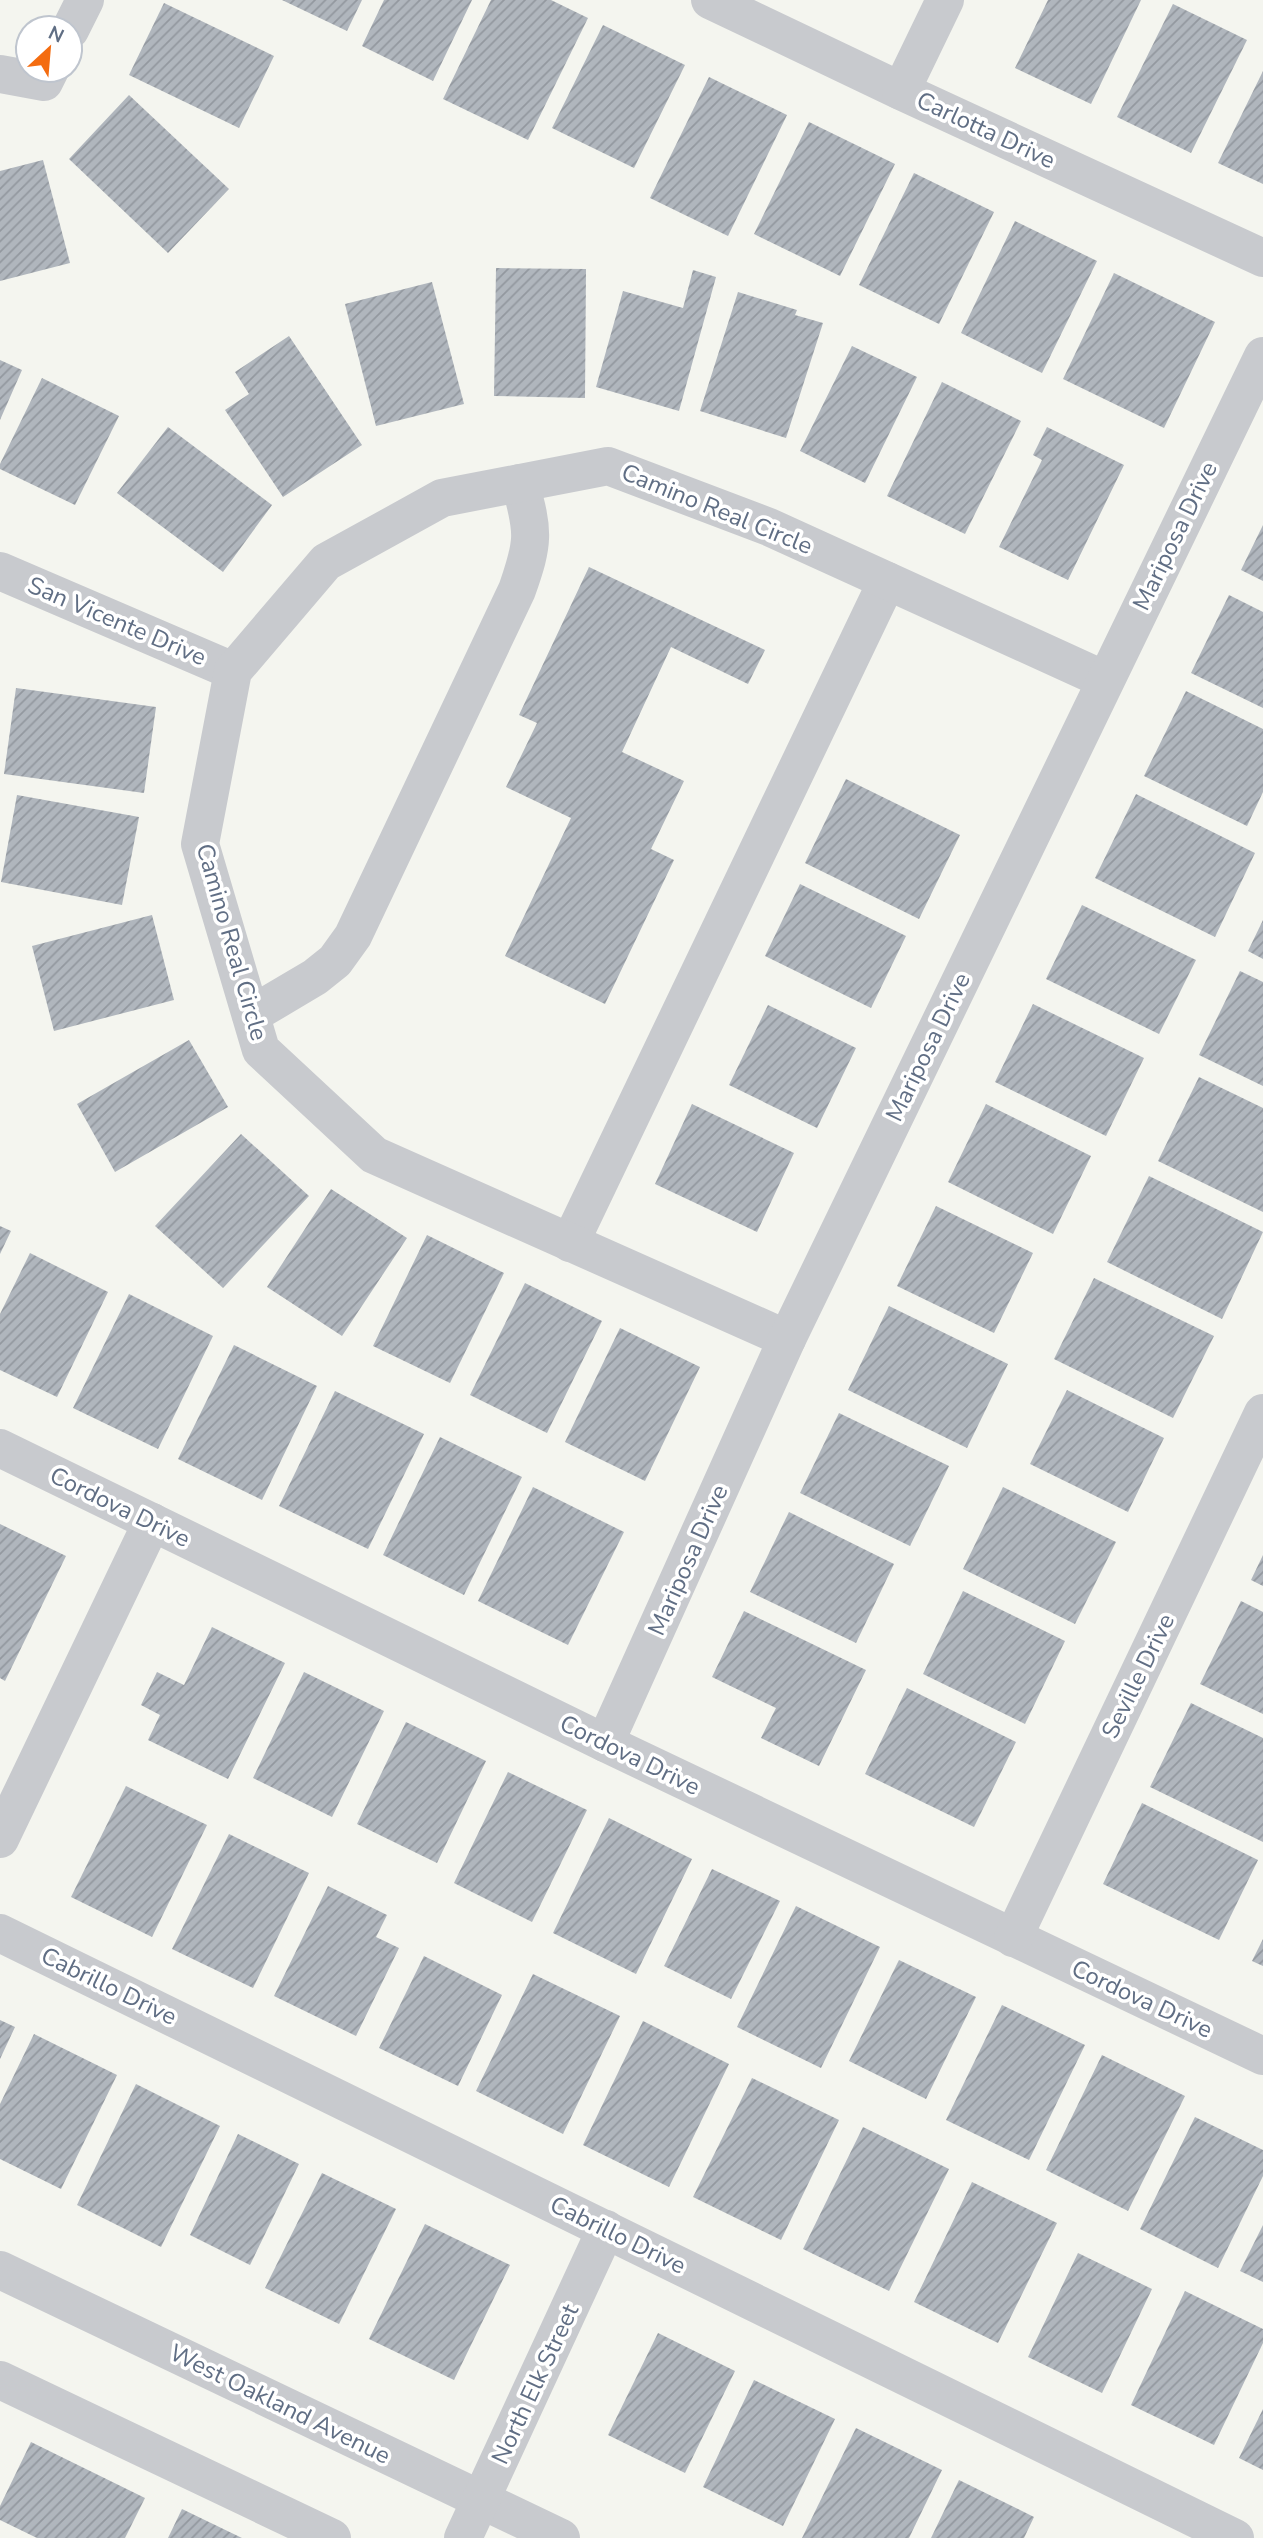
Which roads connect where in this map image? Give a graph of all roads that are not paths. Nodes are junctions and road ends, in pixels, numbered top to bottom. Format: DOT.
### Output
graph roads {
  1 [pos="710,0"];
  2 [pos="945,0"];
  3 [pos="901,91"];
  4 [pos="1263,258"];
  5 [pos="1263,356"];
  6 [pos="520,483"];
  7 [pos="0,571"];
  8 [pos="887,580"];
  9 [pos="233,671"];
  10 [pos="1105,680"];
  11 [pos="251,1015"];
  12 [pos="570,1242"];
  13 [pos="787,1339"];
  14 [pos="1263,1413"];
  15 [pos="0,1448"];
  16 [pos="152,1522"];
  17 [pos="605,1743"];
  18 [pos="0,1839"];
  19 [pos="0,1933"];
  20 [pos="1013,1938"];
  21 [pos="1263,2056"];
  22 [pos="606,2229"];
  23 [pos="0,2270"];
  24 [pos="0,2380"];
  25 [pos="481,2500"];
  26 [pos="332,2538"];
  27 [pos="463,2538"];
  28 [pos="561,2538"];
  29 [pos="1235,2538"];
  1 -- 3 [label="street, Carlotta Drive"];
  2 -- 3 [label="street"];
  3 -- 4 [label="street, Carlotta Drive"];
  5 -- 10 [label="street, Mariposa Drive"];
  6 -- 8 [label="street, Camino Real Circle"];
  6 -- 9 [label="street, Camino Real Circle"];
  6 -- 11 [label="street"];
  7 -- 9 [label="street, San Vicente Drive"];
  8 -- 10 [label="street, Camino Real Circle"];
  8 -- 12 [label="street"];
  9 -- 11 [label="street, Camino Real Circle"];
  10 -- 13 [label="street, Mariposa Drive"];
  11 -- 12 [label="street, Camino Real Circle"];
  12 -- 13 [label="street, Camino Real Circle"];
  13 -- 17 [label="street, Mariposa Drive"];
  14 -- 20 [label="street, Seville Drive"];
  15 -- 16 [label="street, Cordova Drive"];
  16 -- 17 [label="street, Cordova Drive"];
  16 -- 18 [label="street"];
  17 -- 20 [label="street, Cordova Drive"];
  19 -- 22 [label="street, Cabrillo Drive"];
  20 -- 21 [label="street, Cordova Drive"];
  22 -- 25 [label="street, North Elk Street"];
  22 -- 29 [label="street, Cabrillo Drive"];
  23 -- 25 [label="street, West Oakland Avenue"];
  24 -- 26 [label="street"];
  25 -- 27 [label="street, North Elk Street"];
  25 -- 28 [label="street, West Oakland Avenue"];
}
